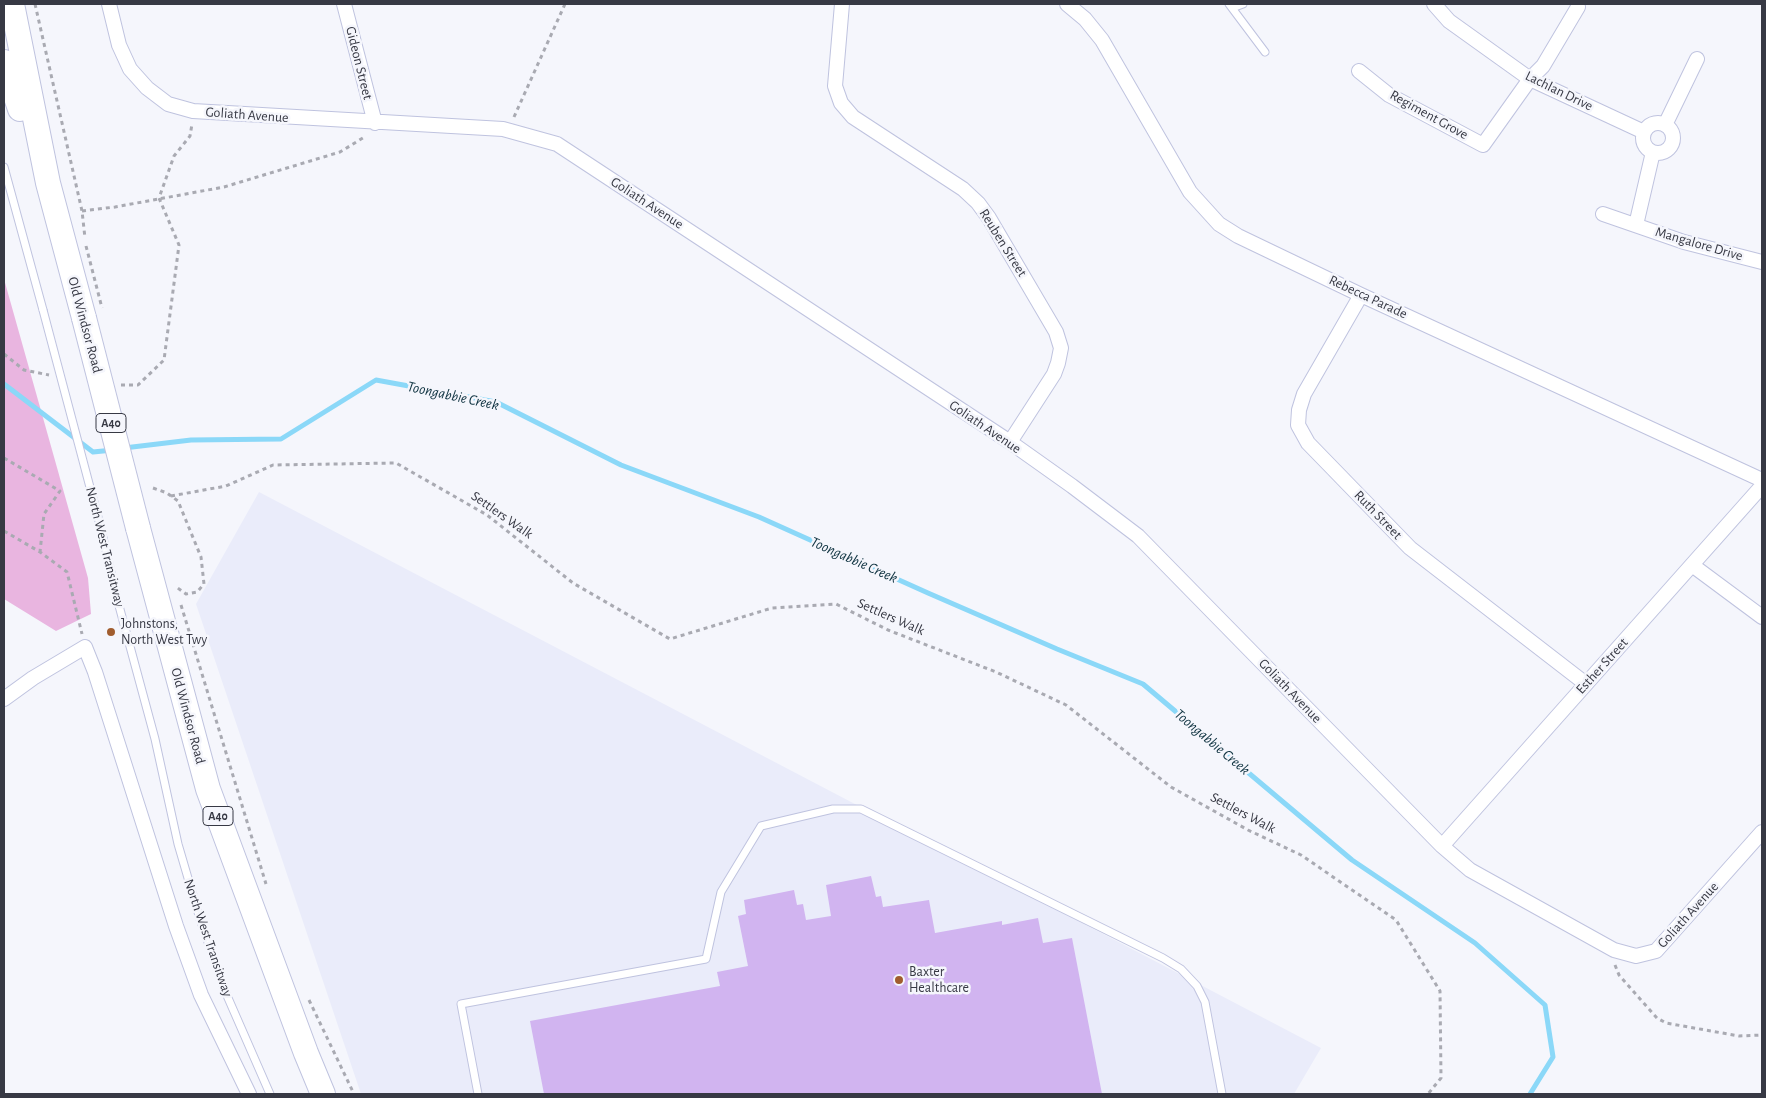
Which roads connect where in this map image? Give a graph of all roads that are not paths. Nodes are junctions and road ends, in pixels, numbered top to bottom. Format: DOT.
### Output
graph roads {
  1 [pos="12,4"];
  2 [pos="109,4"];
  3 [pos="344,4"];
  4 [pos="842,4"];
  5 [pos="1067,4"];
  6 [pos="1244,4"];
  7 [pos="1434,4"];
  8 [pos="1230,6"];
  9 [pos="1578,7"];
  10 [pos="1265,52"];
  11 [pos="1697,59"];
  12 [pos="4,62"];
  13 [pos="1359,71"];
  14 [pos="1530,79"];
  15 [pos="375,123"];
  16 [pos="1665,125"];
  17 [pos="1644,132"];
  18 [pos="1653,152"];
  19 [pos="4,167"];
  20 [pos="48,183"];
  21 [pos="1602,214"];
  22 [pos="1636,225"];
  23 [pos="1762,262"];
  24 [pos="1361,295"];
  25 [pos="1010,442"];
  26 [pos="1762,480"];
  27 [pos="1762,486"];
  28 [pos="1692,565"];
  29 [pos="1762,617"];
  30 [pos="1586,684"];
  31 [pos="4,698"];
  32 [pos="1762,832"];
  33 [pos="1442,846"];
  34 [pos="249,1094"];
  35 [pos="270,1094"];
  36 [pos="323,1094"];
  37 [pos="478,1094"];
  38 [pos="1222,1094"];
  1 -- 20 [label="highway, Old Windsor Road / A40"];
  2 -- 15 [label="street, Goliath Avenue"];
  3 -- 15 [label="street, Gideon Street"];
  4 -- 25 [label="street, Reuben Street"];
  5 -- 24 [label="street, Rebecca Parade"];
  6 -- 8 [label="lane"];
  7 -- 14 [label="street, Lachlan Drive"];
  8 -- 10 [label="lane"];
  9 -- 14 [label="street"];
  11 -- 16 [label="street"];
  12 -- 20 [label="highway, Old Windsor Road / A40"];
  13 -- 14 [label="street, Regiment Grove"];
  14 -- 17 [label="street, Lachlan Drive"];
  15 -- 25 [label="street, Goliath Avenue"];
  16 -- 17 [label="street"];
  16 -- 18 [label="street"];
  17 -- 18 [label="street"];
  18 -- 22 [label="street, Mangalore Drive"];
  19 -- 35 [label="lane, North West Transitway, bridge"];
  20 -- 36 [label="highway, Old Windsor Road / A40, bridge"];
  21 -- 22 [label="street, Mangalore Drive"];
  22 -- 23 [label="street, Mangalore Drive"];
  24 -- 26 [label="street, Rebecca Parade"];
  24 -- 30 [label="street, Ruth Street"];
  25 -- 33 [label="street, Goliath Avenue"];
  27 -- 28 [label="street, Esther Street"];
  28 -- 29 [label="street"];
  28 -- 30 [label="street, Esther Street"];
  30 -- 33 [label="street, Esther Street"];
  31 -- 34 [label="street"];
  32 -- 33 [label="street, Goliath Avenue"];
  37 -- 38 [label="lane"];
}
